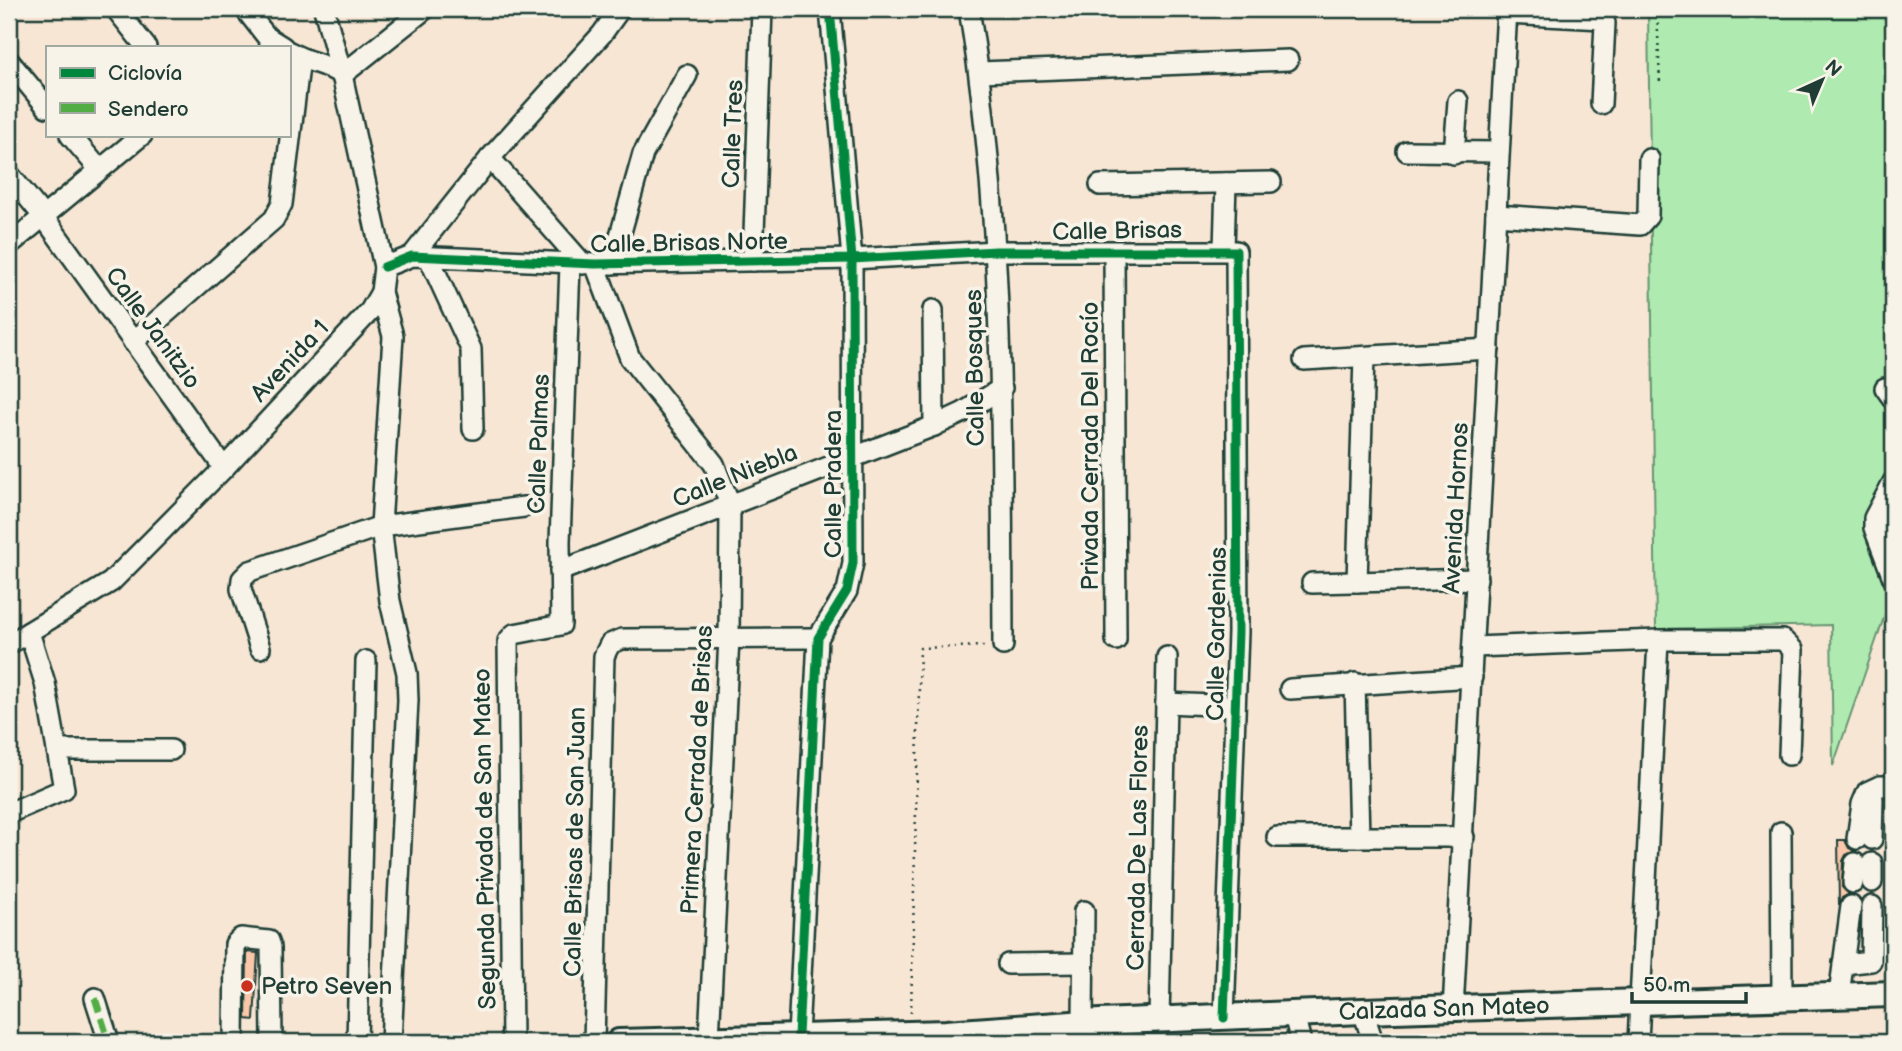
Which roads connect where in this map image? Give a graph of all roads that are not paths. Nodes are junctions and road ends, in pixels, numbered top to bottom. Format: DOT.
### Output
graph roads {
  1 [pos="116,9"];
  2 [pos="245,9"];
  3 [pos="324,9"];
  4 [pos="425,9"];
  5 [pos="620,9"];
  6 [pos="762,9"];
  7 [pos="830,9"];
  8 [pos="969,9"];
  9 [pos="1507,11"];
  10 [pos="268,44"];
  11 [pos="145,46"];
  12 [pos="294,55"];
  13 [pos="1287,60"];
  14 [pos="9,61"];
  15 [pos="980,72"];
  16 [pos="342,75"];
  17 [pos="687,75"];
  18 [pos="1458,101"];
  19 [pos="1601,104"];
  20 [pos="290,105"];
  21 [pos="46,106"];
  22 [pos="71,136"];
  23 [pos="141,136"];
  24 [pos="287,136"];
  25 [pos="1407,151"];
  26 [pos="1499,152"];
  27 [pos="1454,154"];
  28 [pos="491,158"];
  29 [pos="1649,159"];
  30 [pos="99,169"];
  31 [pos="9,174"];
  32 [pos="1271,182"];
  33 [pos="1226,183"];
  34 [pos="1100,185"];
  35 [pos="1496,215"];
  36 [pos="43,216"];
  37 [pos="9,244"];
  38 [pos="1230,250"];
  39 [pos="996,251"];
  40 [pos="1114,252"];
  41 [pos="421,257"];
  42 [pos="852,259"];
  43 [pos="753,261"];
  44 [pos="590,264"];
  45 [pos="384,267"];
  46 [pos="381,292"];
  47 [pos="933,310"];
  48 [pos="133,341"];
  49 [pos="1489,349"];
  50 [pos="1364,357"];
  51 [pos="1304,360"];
  52 [pos="1002,388"];
  53 [pos="934,426"];
  54 [pos="473,429"];
  55 [pos="852,455"];
  56 [pos="224,468"];
  57 [pos="1893,482"];
  58 [pos="730,504"];
  59 [pos="524,507"];
  60 [pos="381,526"];
  61 [pos="560,571"];
  62 [pos="1893,578"];
  63 [pos="1477,579"];
  64 [pos="1357,582"];
  65 [pos="1312,583"];
  66 [pos="29,632"];
  67 [pos="510,636"];
  68 [pos="729,638"];
  69 [pos="818,638"];
  70 [pos="1116,640"];
  71 [pos="1658,640"];
  72 [pos="9,644"];
  73 [pos="1003,645"];
  74 [pos="1474,647"];
  75 [pos="261,648"];
  76 [pos="1167,657"];
  77 [pos="366,661"];
  78 [pos="1472,677"];
  79 [pos="1355,683"];
  80 [pos="1290,689"];
  81 [pos="1166,703"];
  82 [pos="1235,706"];
  83 [pos="57,750"];
  84 [pos="171,750"];
  85 [pos="1789,755"];
  86 [pos="1893,786"];
  87 [pos="9,813"];
  88 [pos="1782,832"];
  89 [pos="1277,837"];
  90 [pos="1359,837"];
  91 [pos="1464,837"];
  92 [pos="1865,839"];
  93 [pos="1851,906"];
  94 [pos="1872,906"];
  95 [pos="1084,911"];
  96 [pos="1084,963"];
  97 [pos="1008,964"];
  98 [pos="1843,964"];
  99 [pos="1893,994"];
  100 [pos="1839,995"];
  101 [pos="1782,997"];
  102 [pos="95,998"];
  103 [pos="1638,1002"];
  104 [pos="1453,1010"];
  105 [pos="1363,1011"];
  106 [pos="1294,1015"];
  107 [pos="1224,1018"];
  108 [pos="1159,1021"];
  109 [pos="1096,1029"];
  110 [pos="798,1036"];
  111 [pos="947,1037"];
  112 [pos="709,1038"];
  113 [pos="852,1038"];
  114 [pos="769,1040"];
  115 [pos="109,1042"];
  116 [pos="234,1042"];
  117 [pos="272,1042"];
  118 [pos="357,1042"];
  119 [pos="391,1042"];
  120 [pos="512,1042"];
  121 [pos="594,1042"];
  122 [pos="619,1042"];
  123 [pos="646,1042"];
  124 [pos="1301,1042"];
  125 [pos="1373,1042"];
  126 [pos="1638,1042"];
  1 -- 11 [label="street"];
  2 -- 10 [label="street"];
  3 -- 16 [label="street, Avenida 1"];
  4 -- 16 [label="street"];
  5 -- 28 [label="street"];
  6 -- 43 [label="street, Calle Tres"];
  7 -- 42 [label="street, Calle Pradera"];
  8 -- 15 [label="street, Calle Bosques"];
  9 -- 19 [label="street"];
  9 -- 26 [label="street, Avenida Hornos"];
  12 -- 16 [label="street"];
  12 -- 20 [label="street"];
  13 -- 15 [label="street"];
  14 -- 21 [label="street"];
  15 -- 39 [label="street, Calle Bosques"];
  16 -- 45 [label="street, Avenida 1"];
  17 -- 44 [label="street, Calle Palmas"];
  18 -- 27 [label="street"];
  22 -- 30 [label="street"];
  23 -- 30 [label="street"];
  24 -- 48 [label="street"];
  25 -- 27 [label="street"];
  26 -- 27 [label="street"];
  26 -- 35 [label="street, Avenida Hornos"];
  28 -- 41 [label="street"];
  28 -- 44 [label="street"];
  29 -- 35 [label="street"];
  30 -- 36 [label="street"];
  31 -- 36 [label="street, Calle Janitzio"];
  32 -- 33 [label="street"];
  33 -- 34 [label="street"];
  33 -- 38 [label="street, Calle Gardenias"];
  35 -- 49 [label="street, Avenida Hornos"];
  36 -- 37 [label="street"];
  36 -- 48 [label="street, Calle Janitzio"];
  38 -- 40 [label="street, Calle Brisas"];
  38 -- 82 [label="street, Calle Gardenias"];
  39 -- 40 [label="street, Calle Brisas"];
  39 -- 42 [label="street, Calle Brisas Norte"];
  39 -- 52 [label="street, Calle Bosques"];
  40 -- 70 [label="street, Privada Cerrada Del Rocío"];
  41 -- 44 [label="street, Calle Brisas Norte"];
  41 -- 45 [label="street, Calle Brisas Norte"];
  41 -- 54 [label="street"];
  42 -- 43 [label="street, Calle Brisas Norte"];
  42 -- 55 [label="street, Calle Pradera"];
  43 -- 44 [label="street, Calle Brisas Norte"];
  44 -- 58 [label="street"];
  44 -- 61 [label="street, Calle Palmas"];
  45 -- 46 [label="street, Avenida 1"];
  46 -- 56 [label="street, Avenida 1"];
  46 -- 60 [label="street"];
  47 -- 53 [label="street"];
  48 -- 56 [label="street, Calle Janitzio"];
  49 -- 50 [label="street"];
  49 -- 63 [label="street, Avenida Hornos"];
  50 -- 51 [label="street"];
  50 -- 64 [label="street"];
  52 -- 53 [label="street, Calle Niebla"];
  52 -- 73 [label="street, Calle Bosques"];
  53 -- 55 [label="street, Calle Niebla"];
  55 -- 58 [label="street, Calle Niebla"];
  55 -- 69 [label="street, Calle Pradera"];
  56 -- 66 [label="street, Avenida 1"];
  57 -- 62 [label="street"];
  58 -- 61 [label="street, Calle Niebla"];
  58 -- 68 [label="street, Primera Cerrada de Brisas"];
  59 -- 60 [label="street"];
  60 -- 75 [label="street"];
  60 -- 119 [label="street"];
  61 -- 67 [label="street, Calle Palmas"];
  63 -- 64 [label="street"];
  63 -- 74 [label="street, Avenida Hornos"];
  64 -- 65 [label="street"];
  66 -- 72 [label="street, Avenida 1"];
  66 -- 83 [label="street"];
  67 -- 120 [label="street, Segunda Privada de San Mateo"];
  68 -- 69 [label="street"];
  68 -- 112 [label="street, Primera Cerrada de Brisas"];
  68 -- 121 [label="street, Calle Brisas de San Juan"];
  69 -- 110 [label="street, Calle Pradera"];
  71 -- 74 [label="street"];
  71 -- 85 [label="street"];
  71 -- 103 [label="street"];
  74 -- 78 [label="street, Avenida Hornos"];
  76 -- 81 [label="street"];
  77 -- 118 [label="street"];
  78 -- 79 [label="street"];
  78 -- 91 [label="street, Avenida Hornos"];
  79 -- 80 [label="street"];
  79 -- 90 [label="street"];
  81 -- 82 [label="street, Cerrada De Las Flores"];
  81 -- 108 [label="street, Cerrada De Las Flores"];
  82 -- 107 [label="street, Calle Gardenias"];
  83 -- 84 [label="street"];
  83 -- 87 [label="street"];
  86 -- 92 [label="street"];
  88 -- 101 [label="street"];
  89 -- 90 [label="street"];
  90 -- 91 [label="street"];
  91 -- 104 [label="street, Avenida Hornos"];
  93 -- 98 [label="street"];
  94 -- 98 [label="street"];
  95 -- 96 [label="street"];
  96 -- 97 [label="street"];
  96 -- 109 [label="street"];
  98 -- 100 [label="street"];
  99 -- 100 [label="main road, Calzada San Mateo"];
  100 -- 101 [label="main road, Calzada San Mateo"];
  101 -- 103 [label="main road, Calzada San Mateo"];
  102 -- 115 [label="street"];
  103 -- 104 [label="main road, Calzada San Mateo"];
  103 -- 126 [label="street"];
  104 -- 105 [label="main road, Calzada San Mateo"];
  105 -- 106 [label="main road, Calzada San Mateo"];
  105 -- 125 [label="street"];
  106 -- 107 [label="main road, Calzada San Mateo"];
  106 -- 124 [label="street"];
  107 -- 108 [label="main road, Calzada San Mateo"];
  108 -- 109 [label="main road, Calzada San Mateo"];
  109 -- 111 [label="main road, Calzada San Mateo"];
  110 -- 113 [label="main road, Calzada San Mateo"];
  110 -- 114 [label="main road, Calzada San Mateo"];
  111 -- 113 [label="main road, Calzada San Mateo"];
  112 -- 114 [label="main road, Calzada San Mateo"];
  112 -- 123 [label="main road, Calzada San Mateo"];
  116 -- 117 [label="street"];
  122 -- 123 [label="main road, Calzada San Mateo"];
}
